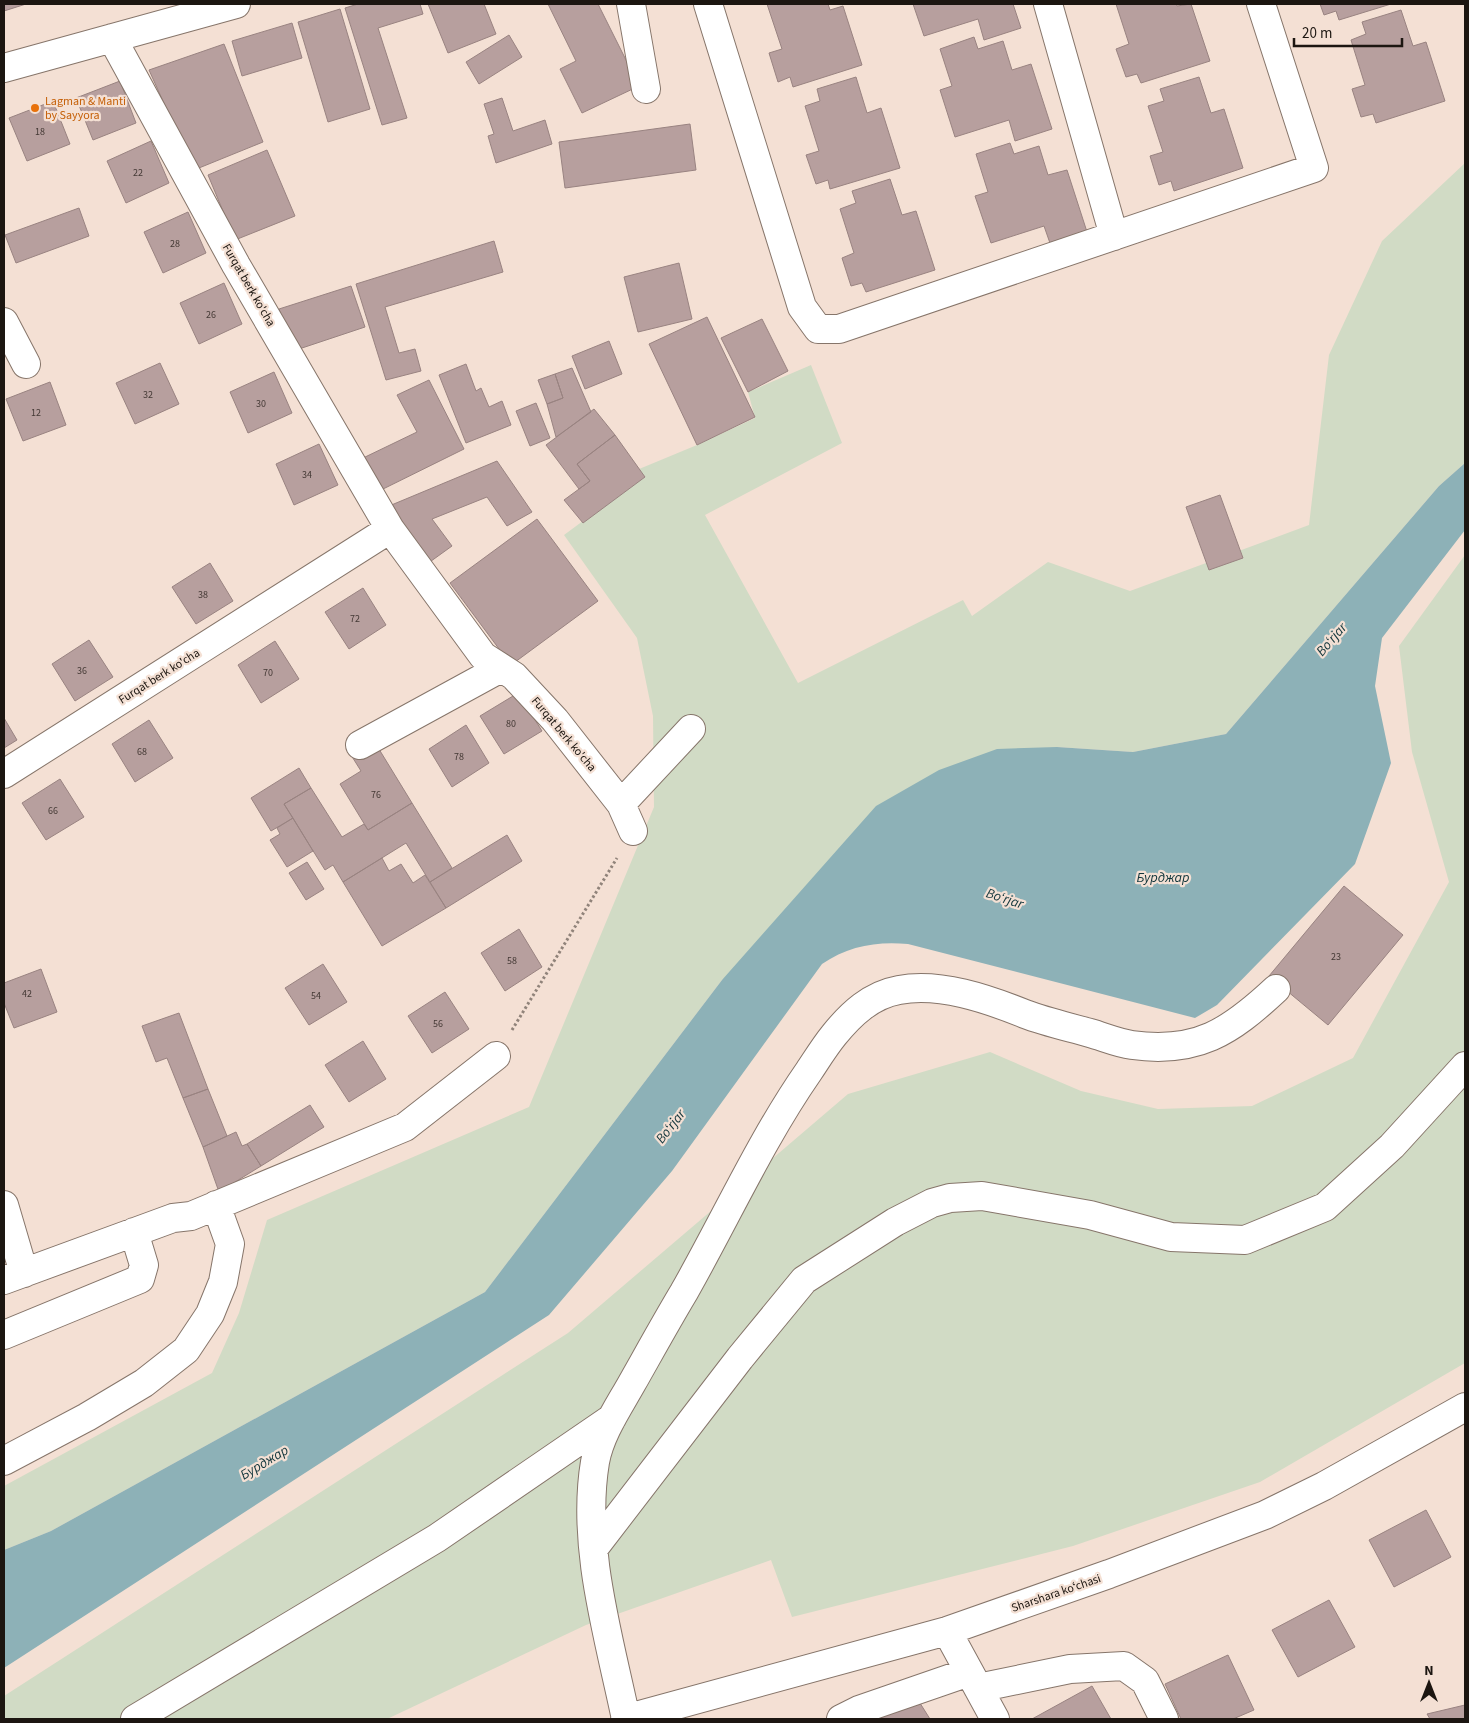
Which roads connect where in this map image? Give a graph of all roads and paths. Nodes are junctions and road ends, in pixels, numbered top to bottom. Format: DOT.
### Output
graph roads {
  1 [pos="236,4"];
  2 [pos="631,4"];
  3 [pos="708,4"];
  4 [pos="1048,4"];
  5 [pos="1261,4"];
  6 [pos="112,38"];
  7 [pos="4,68"];
  8 [pos="646,89"];
  9 [pos="1114,236"];
  10 [pos="4,322"];
  11 [pos="26,364"];
  12 [pos="390,529"];
  13 [pos="501,668"];
  14 [pos="691,730"];
  15 [pos="360,745"];
  16 [pos="4,774"];
  17 [pos="621,804"];
  18 [pos="633,831"];
  19 [pos="1276,989"];
  20 [pos="496,1056"];
  21 [pos="1465,1066"];
  22 [pos="4,1205"];
  23 [pos="216,1205"];
  24 [pos="134,1232"];
  25 [pos="14,1276"];
  26 [pos="4,1335"];
  27 [pos="1465,1407"];
  28 [pos="612,1418"];
  29 [pos="4,1461"];
  30 [pos="594,1548"];
  31 [pos="947,1631"];
  32 [pos="974,1680"];
  33 [pos="134,1719"];
  34 [pos="626,1719"];
  35 [pos="841,1719"];
  36 [pos="995,1719"];
  37 [pos="1164,1719"];
  1 -- 6 [label="street"];
  2 -- 8 [label="street"];
  3 -- 9 [label="street"];
  4 -- 9 [label="street"];
  5 -- 9 [label="street"];
  6 -- 7 [label="street"];
  6 -- 12 [label="street, Furqat berk ko'cha"];
  10 -- 11 [label="street"];
  12 -- 13 [label="street, Furqat berk ko'cha"];
  12 -- 16 [label="street, Furqat berk ko'cha"];
  13 -- 15 [label="street"];
  13 -- 17 [label="street, Furqat berk ko'cha"];
  14 -- 17 [label="street"];
  17 -- 18 [label="street, Furqat berk ko'cha"];
  18 -- 20 [label="path"];
  19 -- 28 [label="street"];
  20 -- 23 [label="street"];
  21 -- 30 [label="street"];
  22 -- 25 [label="street"];
  23 -- 24 [label="street"];
  23 -- 29 [label="street"];
  24 -- 25 [label="street"];
  24 -- 26 [label="street"];
  27 -- 31 [label="street, Sharshara koʻchasi"];
  28 -- 30 [label="street"];
  28 -- 33 [label="street"];
  30 -- 34 [label="street"];
  31 -- 32 [label="street"];
  31 -- 34 [label="street, Sharshara koʻchasi"];
  32 -- 35 [label="street"];
  32 -- 36 [label="street"];
  32 -- 37 [label="street"];
}
